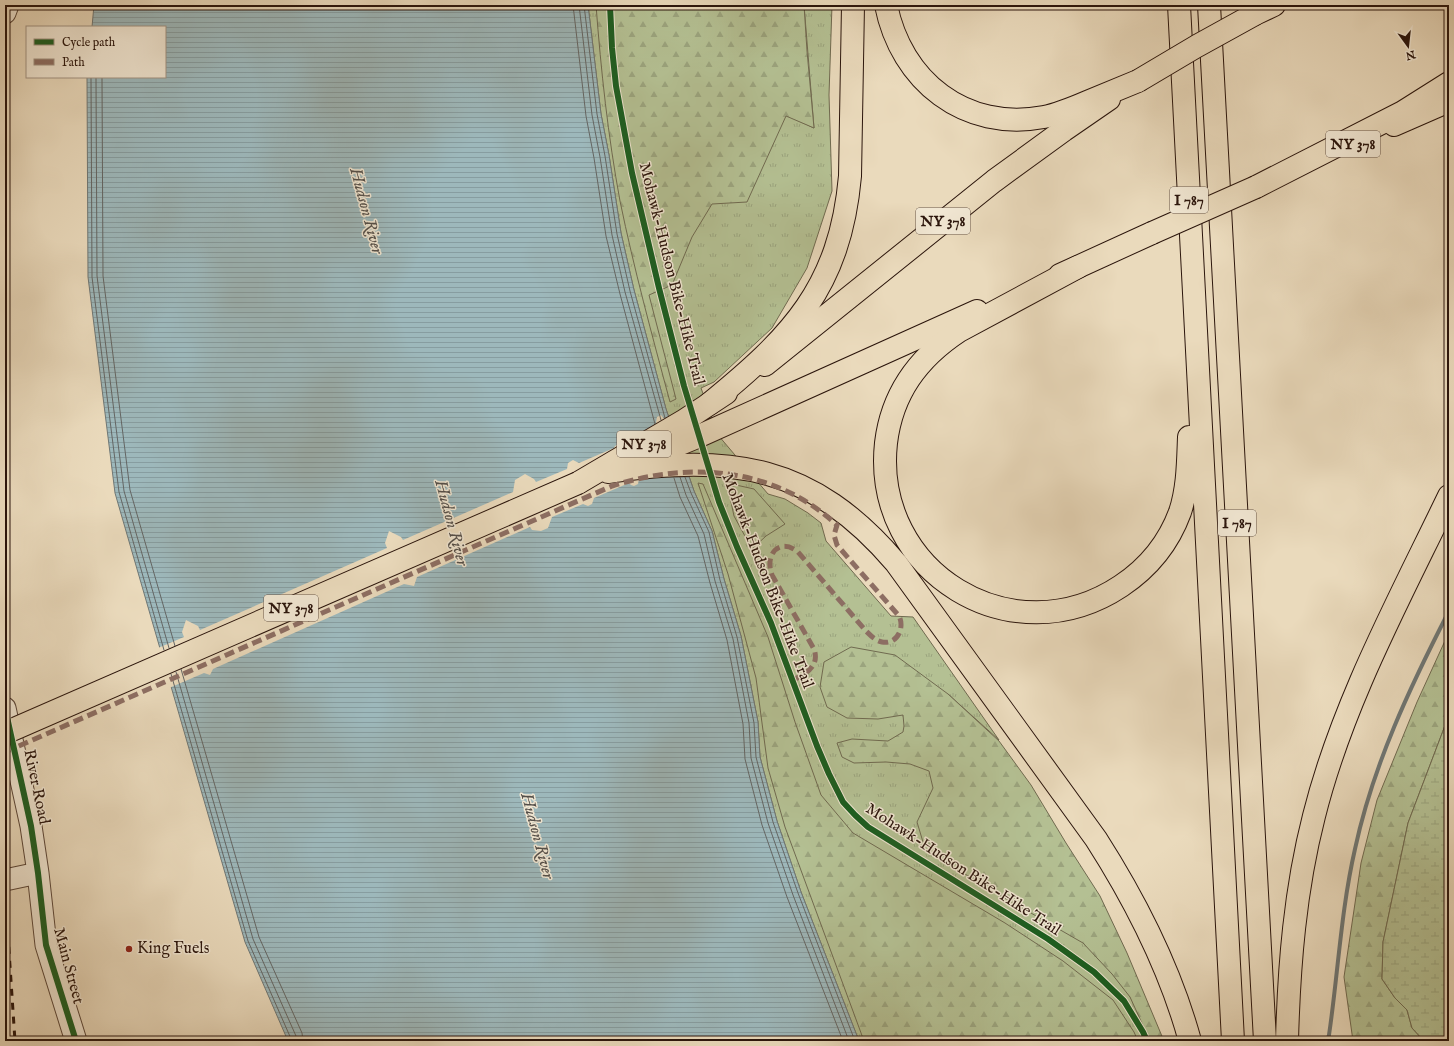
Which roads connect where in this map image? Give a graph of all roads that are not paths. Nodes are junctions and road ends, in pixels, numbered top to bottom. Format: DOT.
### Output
graph roads {
  1 [pos="8,5"];
  2 [pos="852,5"];
  3 [pos="886,5"];
  4 [pos="1173,5"];
  5 [pos="1179,5"];
  6 [pos="1209,5"];
  7 [pos="1264,10"];
  8 [pos="5,13"];
  9 [pos="1138,81"];
  10 [pos="1183,81"];
  11 [pos="1449,83"];
  12 [pos="1449,101"];
  13 [pos="1256,187"];
  14 [pos="1078,267"];
  15 [pos="1195,320"];
  16 [pos="755,370"];
  17 [pos="608,472"];
  18 [pos="578,483"];
  19 [pos="1449,496"];
  20 [pos="5,708"];
  21 [pos="5,733"];
  22 [pos="38,873"];
  23 [pos="5,880"];
  24 [pos="76,1041"];
  25 [pos="1190,1041"];
  26 [pos="1233,1041"];
  27 [pos="1265,1041"];
  28 [pos="1287,1041"];
  1 -- 8 [label="street"];
  2 -- 16 [label="main road"];
  3 -- 9 [label="main road"];
  4 -- 10 [label="main road"];
  5 -- 10 [label="main road, I 787"];
  6 -- 27 [label="main road, I 787"];
  7 -- 9 [label="main road, NY 378, bridge"];
  9 -- 16 [label="main road, NY 378"];
  10 -- 15 [label="main road, I 787"];
  11 -- 13 [label="main road"];
  12 -- 13 [label="main road, NY 378 / NY 378"];
  13 -- 14 [label="main road, NY 378 / NY 378, bridge"];
  14 -- 15 [label="main road"];
  14 -- 17 [label="main road, NY 378"];
  15 -- 26 [label="main road, I 787"];
  16 -- 18 [label="main road, NY 378"];
  17 -- 18 [label="main road, NY 378"];
  17 -- 25 [label="main road"];
  18 -- 21 [label="main road, NY 378, bridge"];
  19 -- 28 [label="main road"];
  20 -- 22 [label="street, River Road"];
  22 -- 23 [label="street"];
  22 -- 24 [label="street, Main Street"];
}
